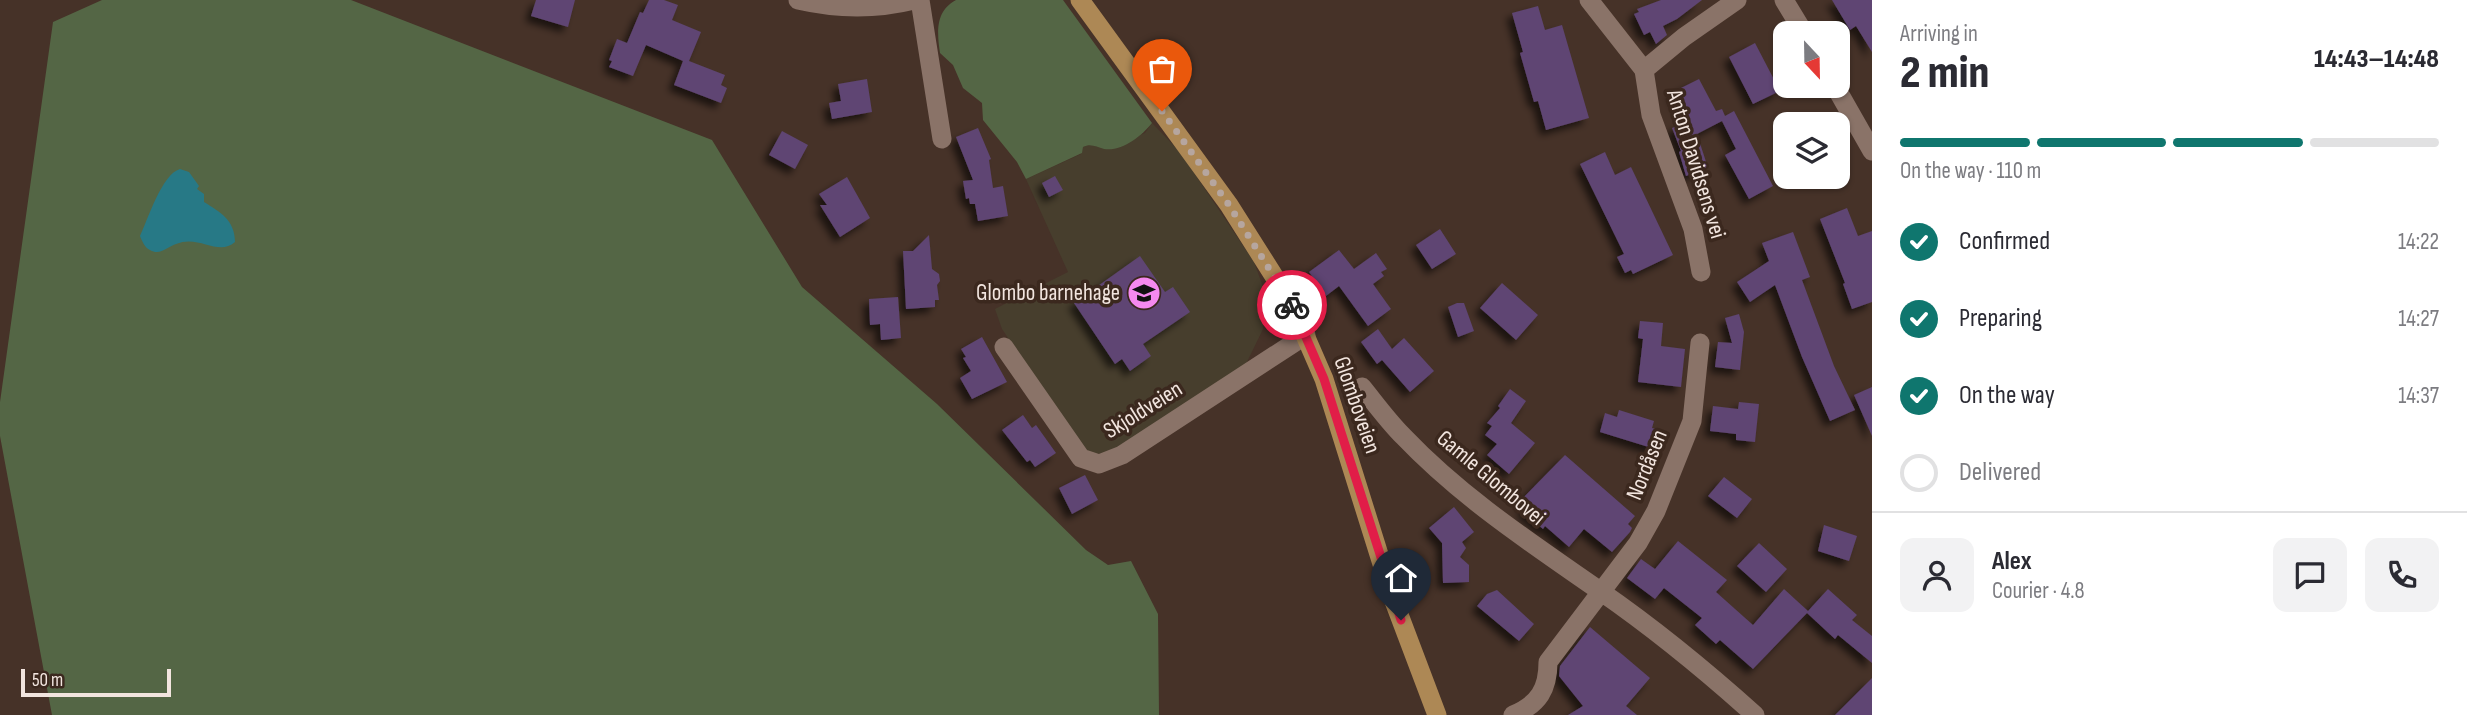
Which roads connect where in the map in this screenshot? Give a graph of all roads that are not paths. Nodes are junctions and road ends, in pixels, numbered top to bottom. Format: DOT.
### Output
graph roads {
  1 [pos="914,0"];
  2 [pos="920,0"];
  3 [pos="1080,0"];
  4 [pos="1589,0"];
  5 [pos="1737,0"];
  6 [pos="1784,0"];
  7 [pos="809,1"];
  8 [pos="1797,21"];
  9 [pos="1644,70"];
  10 [pos="1842,98"];
  11 [pos="942,139"];
  12 [pos="1872,151"];
  13 [pos="1701,272"];
  14 [pos="1306,335"];
  15 [pos="1700,343"];
  16 [pos="1004,347"];
  17 [pos="1362,387"];
  18 [pos="1602,593"];
  19 [pos="1437,715"];
  20 [pos="1514,715"];
  21 [pos="1755,715"];
  1 -- 7 [label="street"];
  2 -- 11 [label="street"];
  3 -- 14 [label="main road, Glomboveien"];
  4 -- 9 [label="street, Anton Davidsens vei"];
  5 -- 9 [label="street, Anton Davidsens vei"];
  6 -- 8 [label="street"];
  9 -- 13 [label="street, Anton Davidsens vei"];
  10 -- 12 [label="street"];
  14 -- 16 [label="street, Skjoldveien"];
  14 -- 19 [label="main road, Glomboveien"];
  15 -- 18 [label="street, Nordåsen"];
  17 -- 18 [label="street, Gamle Glombovei"];
  18 -- 20 [label="street"];
  18 -- 21 [label="street, Gamle Glombovei"];
}
